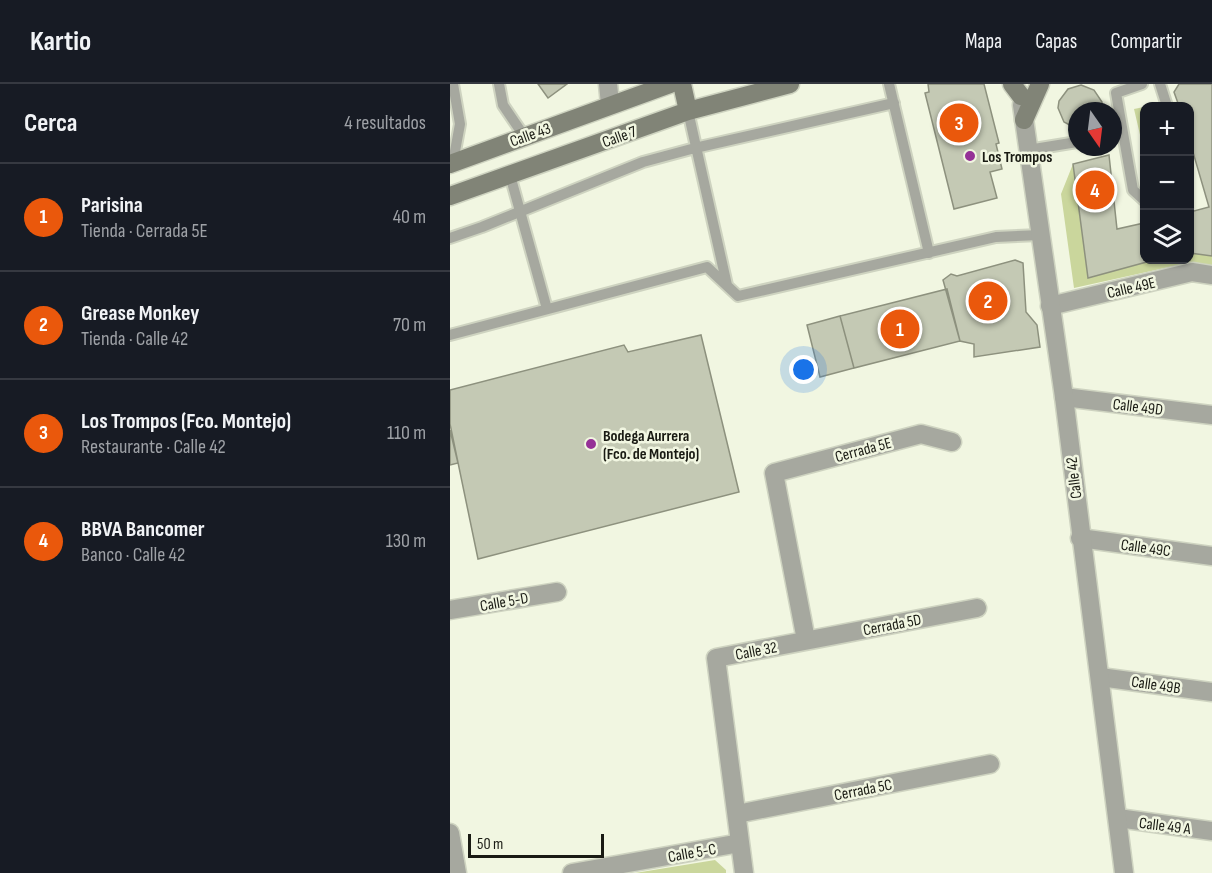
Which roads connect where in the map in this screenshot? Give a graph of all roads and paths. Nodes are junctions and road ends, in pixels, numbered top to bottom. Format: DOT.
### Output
graph roads {
  1 [pos="453,84"];
  2 [pos="499,84"];
  3 [pos="608,84"];
  4 [pos="670,84"];
  5 [pos="682,84"];
  6 [pos="790,84"];
  7 [pos="890,84"];
  8 [pos="1040,84"];
  9 [pos="1142,84"];
  10 [pos="1160,84"];
  11 [pos="1018,88"];
  12 [pos="1114,88"];
  13 [pos="1166,102"];
  14 [pos="894,103"];
  15 [pos="610,104"];
  16 [pos="688,111"];
  17 [pos="1024,120"];
  18 [pos="524,136"];
  19 [pos="1068,143"];
  20 [pos="501,145"];
  21 [pos="695,148"];
  22 [pos="1028,150"];
  23 [pos="1122,150"];
  24 [pos="452,163"];
  25 [pos="510,175"];
  26 [pos="450,196"];
  27 [pos="1140,196"];
  28 [pos="520,212"];
  29 [pos="1040,235"];
  30 [pos="450,238"];
  31 [pos="929,253"];
  32 [pos="1212,274"];
  33 [pos="727,285"];
  34 [pos="1050,306"];
  35 [pos="547,309"];
  36 [pos="450,335"];
  37 [pos="1064,397"];
  38 [pos="1212,415"];
  39 [pos="952,442"];
  40 [pos="1080,538"];
  41 [pos="1212,556"];
  42 [pos="557,592"];
  43 [pos="977,608"];
  44 [pos="450,610"];
  45 [pos="806,640"];
  46 [pos="1100,677"];
  47 [pos="1212,692"];
  48 [pos="990,764"];
  49 [pos="736,814"];
  50 [pos="1118,818"];
  51 [pos="1212,831"];
  52 [pos="450,833"];
  53 [pos="740,843"];
  54 [pos="457,873"];
  55 [pos="572,873"];
  56 [pos="744,873"];
  57 [pos="1124,873"];
  1 -- 24 [label="lane"];
  2 -- 18 [label="lane"];
  3 -- 15 [label="street"];
  4 -- 15 [label="main road, Calle 43"];
  5 -- 16 [label="main road"];
  6 -- 16 [label="main road, Calle 7"];
  7 -- 14 [label="lane"];
  8 -- 17 [label="main road"];
  9 -- 12 [label="lane"];
  10 -- 13 [label="lane"];
  11 -- 17 [label="street, Calle 42"];
  14 -- 21 [label="lane"];
  14 -- 31 [label="lane"];
  15 -- 18 [label="main road, Calle 43"];
  16 -- 21 [label="lane"];
  16 -- 25 [label="main road, Calle 7"];
  17 -- 22 [label="street, Calle 42"];
  18 -- 20 [label="main road, Calle 43"];
  19 -- 22 [label="lane"];
  20 -- 24 [label="main road, Calle 43"];
  20 -- 25 [label="main road"];
  21 -- 28 [label="lane"];
  21 -- 33 [label="lane"];
  22 -- 29 [label="street, Calle 42"];
  23 -- 27 [label="lane"];
  25 -- 26 [label="main road, Calle 7"];
  25 -- 28 [label="lane"];
  28 -- 30 [label="lane"];
  28 -- 35 [label="lane"];
  29 -- 31 [label="lane"];
  29 -- 34 [label="street, Calle 42"];
  31 -- 33 [label="lane"];
  32 -- 34 [label="street, Calle 49E"];
  33 -- 35 [label="lane"];
  34 -- 37 [label="street, Calle 42"];
  35 -- 36 [label="lane"];
  37 -- 38 [label="street, Calle 49D"];
  37 -- 40 [label="street, Calle 42"];
  39 -- 45 [label="street, Cerrada 5E"];
  40 -- 41 [label="street, Calle 49C"];
  40 -- 46 [label="street, Calle 42"];
  42 -- 44 [label="street, Calle 5-D"];
  43 -- 45 [label="street, Cerrada 5D"];
  45 -- 49 [label="street, Calle 32"];
  46 -- 47 [label="street, Calle 49B"];
  46 -- 50 [label="street, Calle 42"];
  48 -- 49 [label="street, Cerrada 5C"];
  49 -- 53 [label="street, Calle 32"];
  50 -- 51 [label="street, Calle 49 A"];
  50 -- 57 [label="street, Calle 42"];
  52 -- 54 [label="street"];
  53 -- 55 [label="street, Calle 5-C"];
  53 -- 56 [label="street, Calle 32"];
}
